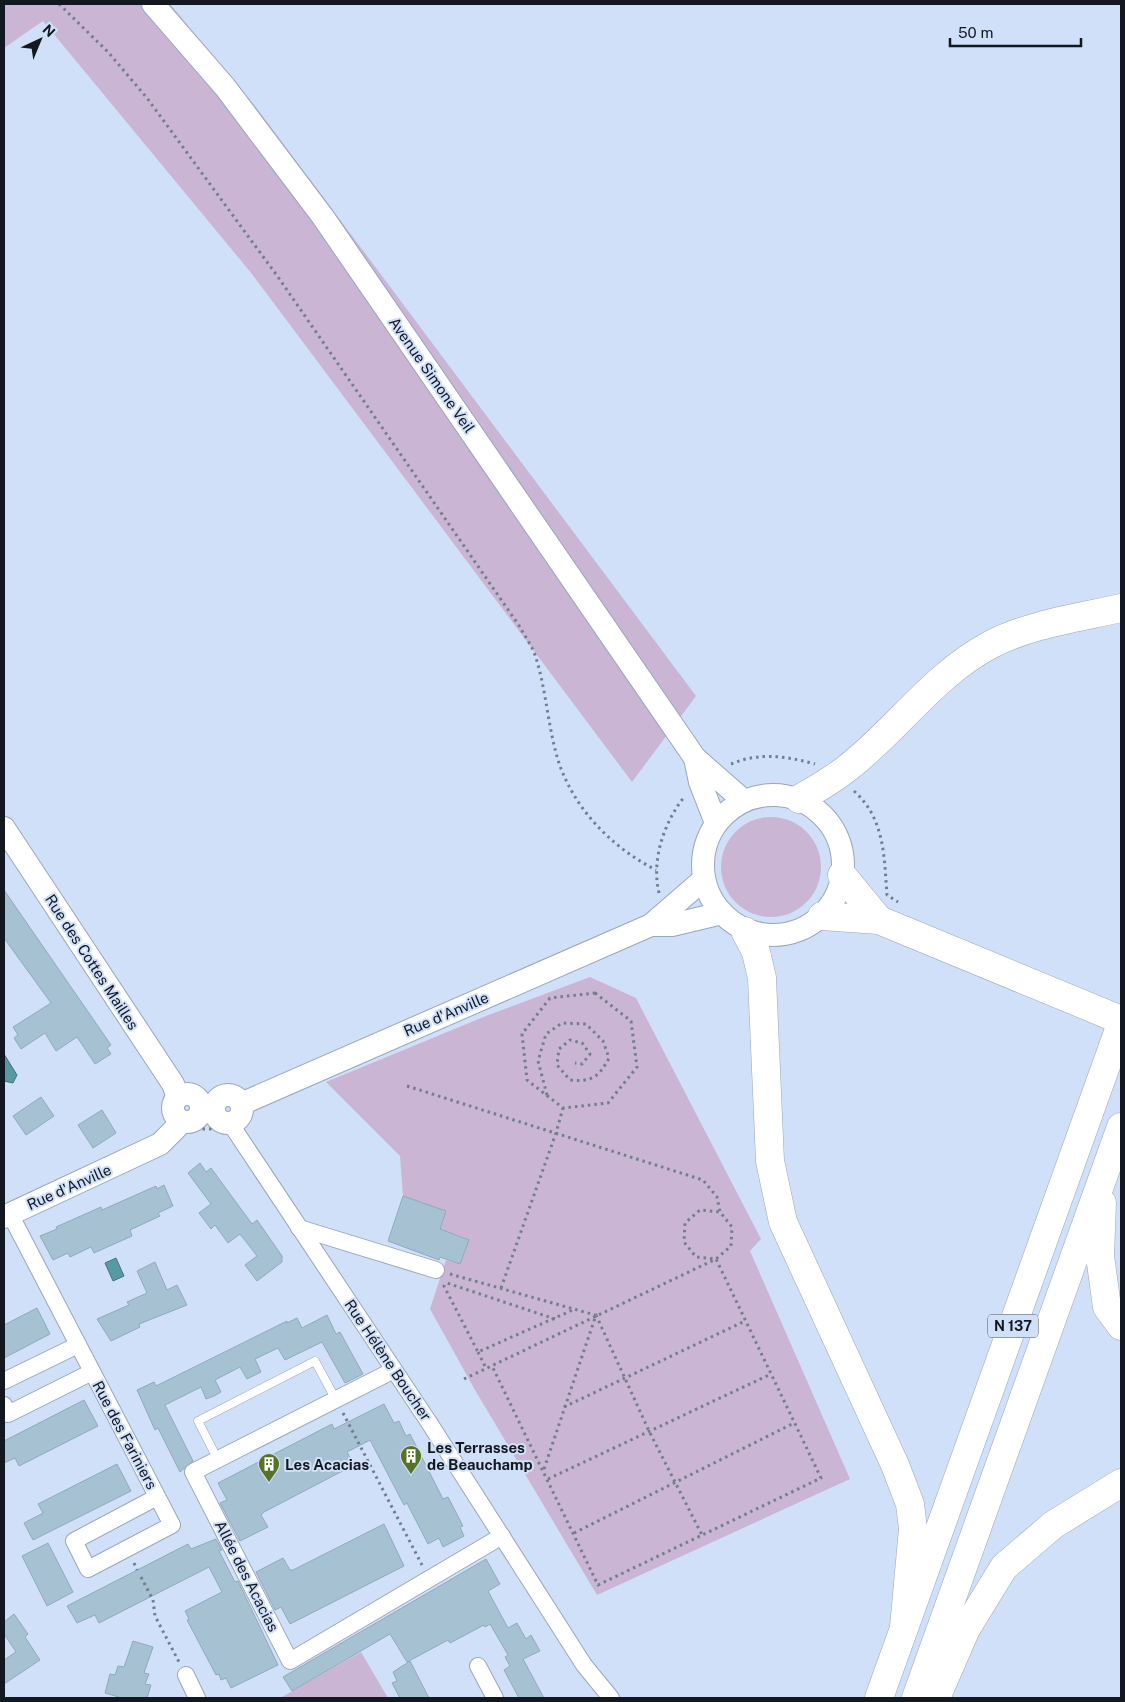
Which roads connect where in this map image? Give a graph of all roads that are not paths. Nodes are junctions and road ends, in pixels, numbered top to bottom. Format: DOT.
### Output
graph roads {
  1 [pos="153,4"];
  2 [pos="1121,608"];
  3 [pos="695,758"];
  4 [pos="799,799"];
  5 [pos="744,801"];
  6 [pos="716,823"];
  7 [pos="4,828"];
  8 [pos="842,875"];
  9 [pos="704,879"];
  10 [pos="722,913"];
  11 [pos="822,916"];
  12 [pos="880,920"];
  13 [pos="651,925"];
  14 [pos="745,931"];
  15 [pos="1121,1020"];
  16 [pos="1121,1024"];
  17 [pos="207,1114"];
  18 [pos="1121,1127"];
  19 [pos="1103,1178"];
  20 [pos="7,1216"];
  21 [pos="299,1228"];
  22 [pos="436,1270"];
  23 [pos="1121,1326"];
  24 [pos="78,1345"];
  25 [pos="394,1370"];
  26 [pos="92,1372"];
  27 [pos="4,1381"];
  28 [pos="336,1400"];
  29 [pos="4,1405"];
  30 [pos="218,1460"];
  31 [pos="1121,1482"];
  32 [pos="158,1497"];
  33 [pos="502,1536"];
  34 [pos="904,1627"];
  35 [pos="478,1666"];
  36 [pos="186,1675"];
  37 [pos="197,1698"];
  38 [pos="494,1698"];
  39 [pos="611,1698"];
  40 [pos="878,1698"];
  41 [pos="916,1698"];
  42 [pos="936,1698"];
  1 -- 3 [label="main road, Avenue Simone Veil"];
  2 -- 4 [label="highway"];
  3 -- 5 [label="main road, Avenue Simone Veil"];
  3 -- 6 [label="main road, Avenue Simone Veil"];
  4 -- 5 [label="main road"];
  4 -- 8 [label="main road"];
  5 -- 6 [label="main road"];
  6 -- 9 [label="main road"];
  7 -- 17 [label="main road, Rue des Cottes Mailles"];
  8 -- 11 [label="main road"];
  8 -- 12 [label="highway"];
  9 -- 10 [label="main road"];
  9 -- 13 [label="main road, Rue d'Anville"];
  10 -- 13 [label="main road, Rue d'Anville"];
  10 -- 14 [label="main road"];
  11 -- 12 [label="highway"];
  11 -- 14 [label="main road"];
  12 -- 15 [label="highway"];
  13 -- 17 [label="main road, Rue d'Anville"];
  14 -- 34 [label="highway"];
  16 -- 34 [label="highway, N 137"];
  17 -- 20 [label="main road, Rue d'Anville"];
  17 -- 21 [label="street, Rue Hélène Boucher"];
  18 -- 19 [label="highway, N 137"];
  19 -- 23 [label="highway"];
  19 -- 41 [label="highway, N 137"];
  20 -- 24 [label="street, Rue des Fariniers"];
  21 -- 22 [label="street"];
  21 -- 25 [label="street, Rue Hélène Boucher"];
  24 -- 26 [label="street, Rue des Fariniers"];
  24 -- 27 [label="street"];
  25 -- 28 [label="street, Allée des Acacias"];
  25 -- 33 [label="street, Rue Hélène Boucher"];
  26 -- 29 [label="street, Rue des Fariniers"];
  26 -- 32 [label="street, Rue des Fariniers"];
  28 -- 30 [label="street, Allée des Acacias"];
  28 -- 30 [label="lane"];
  30 -- 33 [label="street, Allée des Acacias"];
  31 -- 42 [label="highway"];
  32 -- 32 [label="street, Rue des Fariniers"];
  33 -- 39 [label="street, Rue Hélène Boucher"];
  34 -- 40 [label="highway, N 137"];
  35 -- 38 [label="street"];
  36 -- 37 [label="street"];
}
